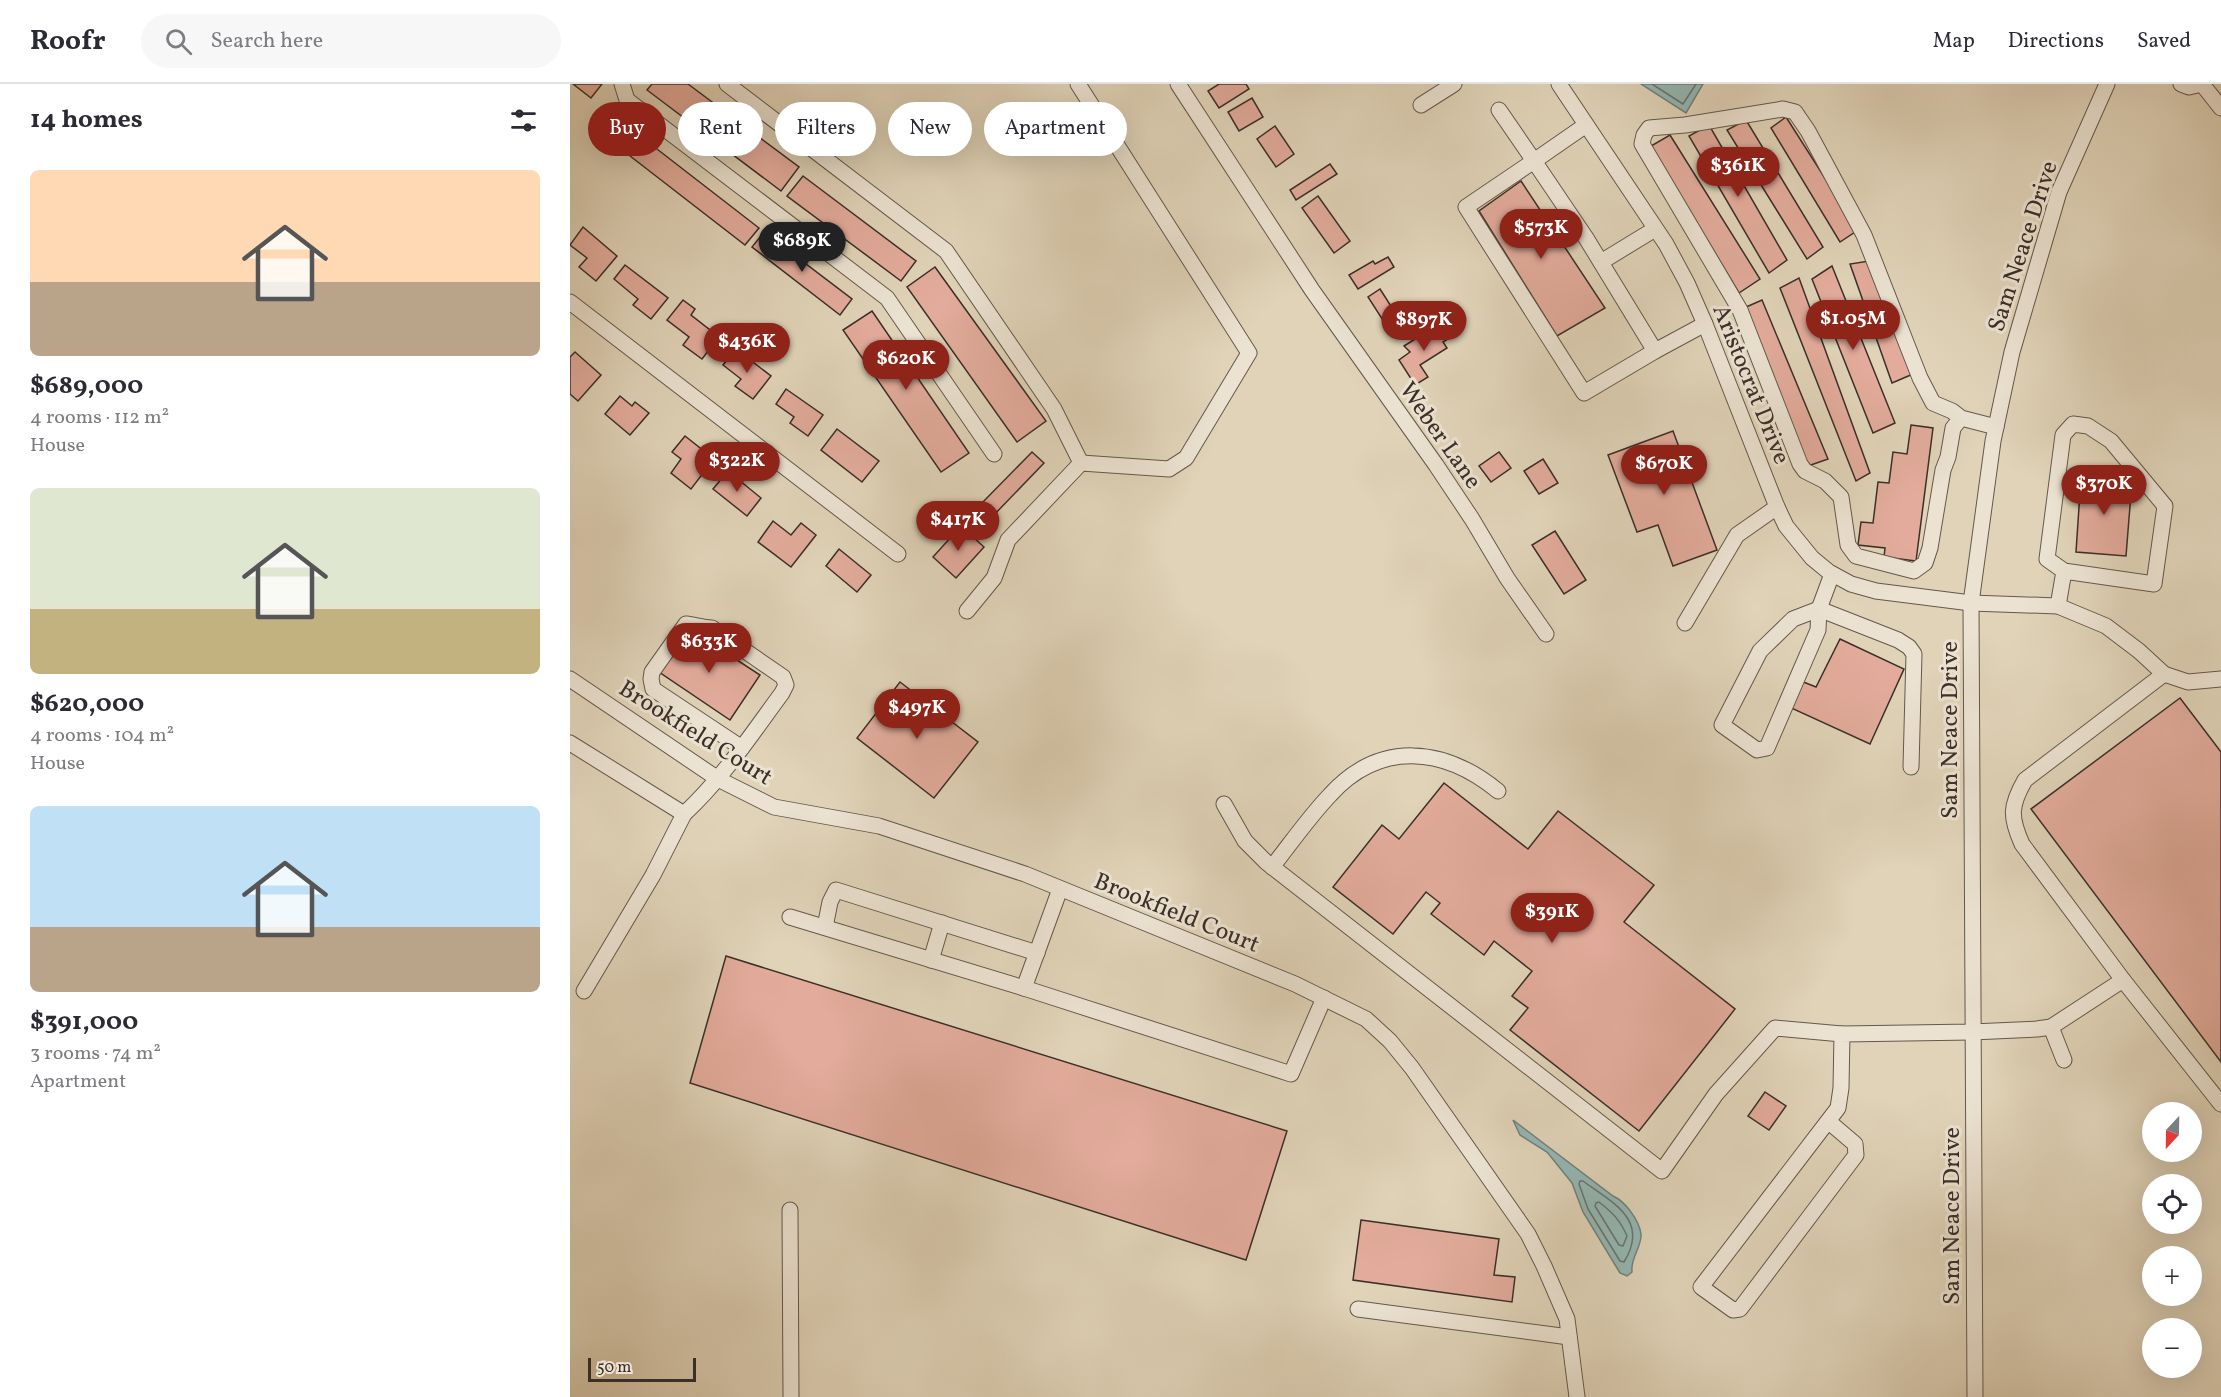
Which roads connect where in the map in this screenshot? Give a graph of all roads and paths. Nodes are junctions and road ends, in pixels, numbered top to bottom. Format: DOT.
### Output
graph roads {
  1 [pos="622,84"];
  2 [pos="727,84"];
  3 [pos="1078,84"];
  4 [pos="1178,84"];
  5 [pos="1454,84"];
  6 [pos="1559,84"];
  7 [pos="2107,84"];
  8 [pos="2181,84"];
  9 [pos="2202,84"];
  10 [pos="2218,99"];
  11 [pos="1421,105"];
  12 [pos="1499,110"];
  13 [pos="1586,125"];
  14 [pos="1534,161"];
  15 [pos="1656,229"];
  16 [pos="1601,262"];
  17 [pos="570,302"];
  18 [pos="1706,324"];
  19 [pos="1655,351"];
  20 [pos="1961,418"];
  21 [pos="1996,427"];
  22 [pos="994,454"];
  23 [pos="1081,463"];
  24 [pos="1777,507"];
  25 [pos="898,554"];
  26 [pos="2064,571"];
  27 [pos="1832,574"];
  28 [pos="1971,603"];
  29 [pos="2058,606"];
  30 [pos="1819,609"];
  31 [pos="967,611"];
  32 [pos="1685,623"];
  33 [pos="1546,634"];
  34 [pos="2164,674"];
  35 [pos="570,679"];
  36 [pos="2221,679"];
  37 [pos="570,743"];
  38 [pos="742,748"];
  39 [pos="1911,767"];
  40 [pos="718,779"];
  41 [pos="1498,791"];
  42 [pos="1224,804"];
  43 [pos="684,814"];
  44 [pos="1272,867"];
  45 [pos="1060,889"];
  46 [pos="790,917"];
  47 [pos="942,922"];
  48 [pos="825,927"];
  49 [pos="1036,953"];
  50 [pos="931,960"];
  51 [pos="2123,980"];
  52 [pos="1024,988"];
  53 [pos="584,991"];
  54 [pos="1324,998"];
  55 [pos="2051,1027"];
  56 [pos="1972,1032"];
  57 [pos="1842,1034"];
  58 [pos="2064,1060"];
  59 [pos="2221,1104"];
  60 [pos="1828,1121"];
  61 [pos="789,1210"];
  62 [pos="1358,1310"];
  63 [pos="1569,1337"];
  64 [pos="791,1397"];
  65 [pos="1577,1397"];
  66 [pos="1975,1397"];
  1 -- 22 [label="street"];
  2 -- 23 [label="street"];
  3 -- 23 [label="street"];
  4 -- 33 [label="street, Weber Lane"];
  5 -- 11 [label="street"];
  6 -- 13 [label="street, Aristocrat Drive"];
  7 -- 21 [label="street, Sam Neace Drive"];
  8 -- 9 [label="street"];
  9 -- 10 [label="street"];
  12 -- 14 [label="street"];
  13 -- 14 [label="street"];
  13 -- 15 [label="street, Aristocrat Drive"];
  14 -- 16 [label="street"];
  14 -- 19 [label="street"];
  15 -- 16 [label="street"];
  15 -- 18 [label="street, Aristocrat Drive"];
  16 -- 19 [label="street"];
  17 -- 25 [label="street"];
  18 -- 19 [label="street"];
  18 -- 24 [label="street, Aristocrat Drive"];
  20 -- 20 [label="street"];
  20 -- 21 [label="street"];
  21 -- 28 [label="street, Sam Neace Drive"];
  23 -- 31 [label="street"];
  24 -- 27 [label="street, Aristocrat Drive"];
  24 -- 32 [label="street"];
  26 -- 26 [label="street"];
  26 -- 29 [label="street"];
  27 -- 28 [label="street, Aristocrat Drive"];
  27 -- 30 [label="street"];
  28 -- 29 [label="street, Aristocrat Drive"];
  28 -- 56 [label="street, Sam Neace Drive"];
  29 -- 34 [label="street"];
  30 -- 30 [label="street"];
  30 -- 39 [label="street"];
  34 -- 36 [label="street"];
  34 -- 51 [label="street"];
  35 -- 40 [label="street, Brookfield Court"];
  37 -- 43 [label="street"];
  38 -- 38 [label="street"];
  38 -- 40 [label="street"];
  40 -- 43 [label="street"];
  40 -- 45 [label="street, Brookfield Court"];
  41 -- 44 [label="street"];
  42 -- 44 [label="street"];
  43 -- 53 [label="street"];
  44 -- 57 [label="street"];
  45 -- 49 [label="street"];
  45 -- 54 [label="street, Brookfield Court"];
  46 -- 48 [label="street"];
  47 -- 48 [label="street"];
  47 -- 49 [label="street"];
  47 -- 50 [label="street"];
  48 -- 50 [label="street"];
  49 -- 52 [label="street"];
  50 -- 52 [label="street"];
  51 -- 55 [label="street"];
  51 -- 59 [label="street"];
  52 -- 54 [label="street"];
  54 -- 63 [label="street, Brookfield Court"];
  55 -- 56 [label="street"];
  55 -- 58 [label="street"];
  56 -- 57 [label="street"];
  56 -- 66 [label="street, Sam Neace Drive"];
  57 -- 60 [label="street"];
  60 -- 60 [label="street"];
  61 -- 64 [label="street"];
  62 -- 63 [label="street"];
  63 -- 65 [label="street, Brookfield Court"];
}
